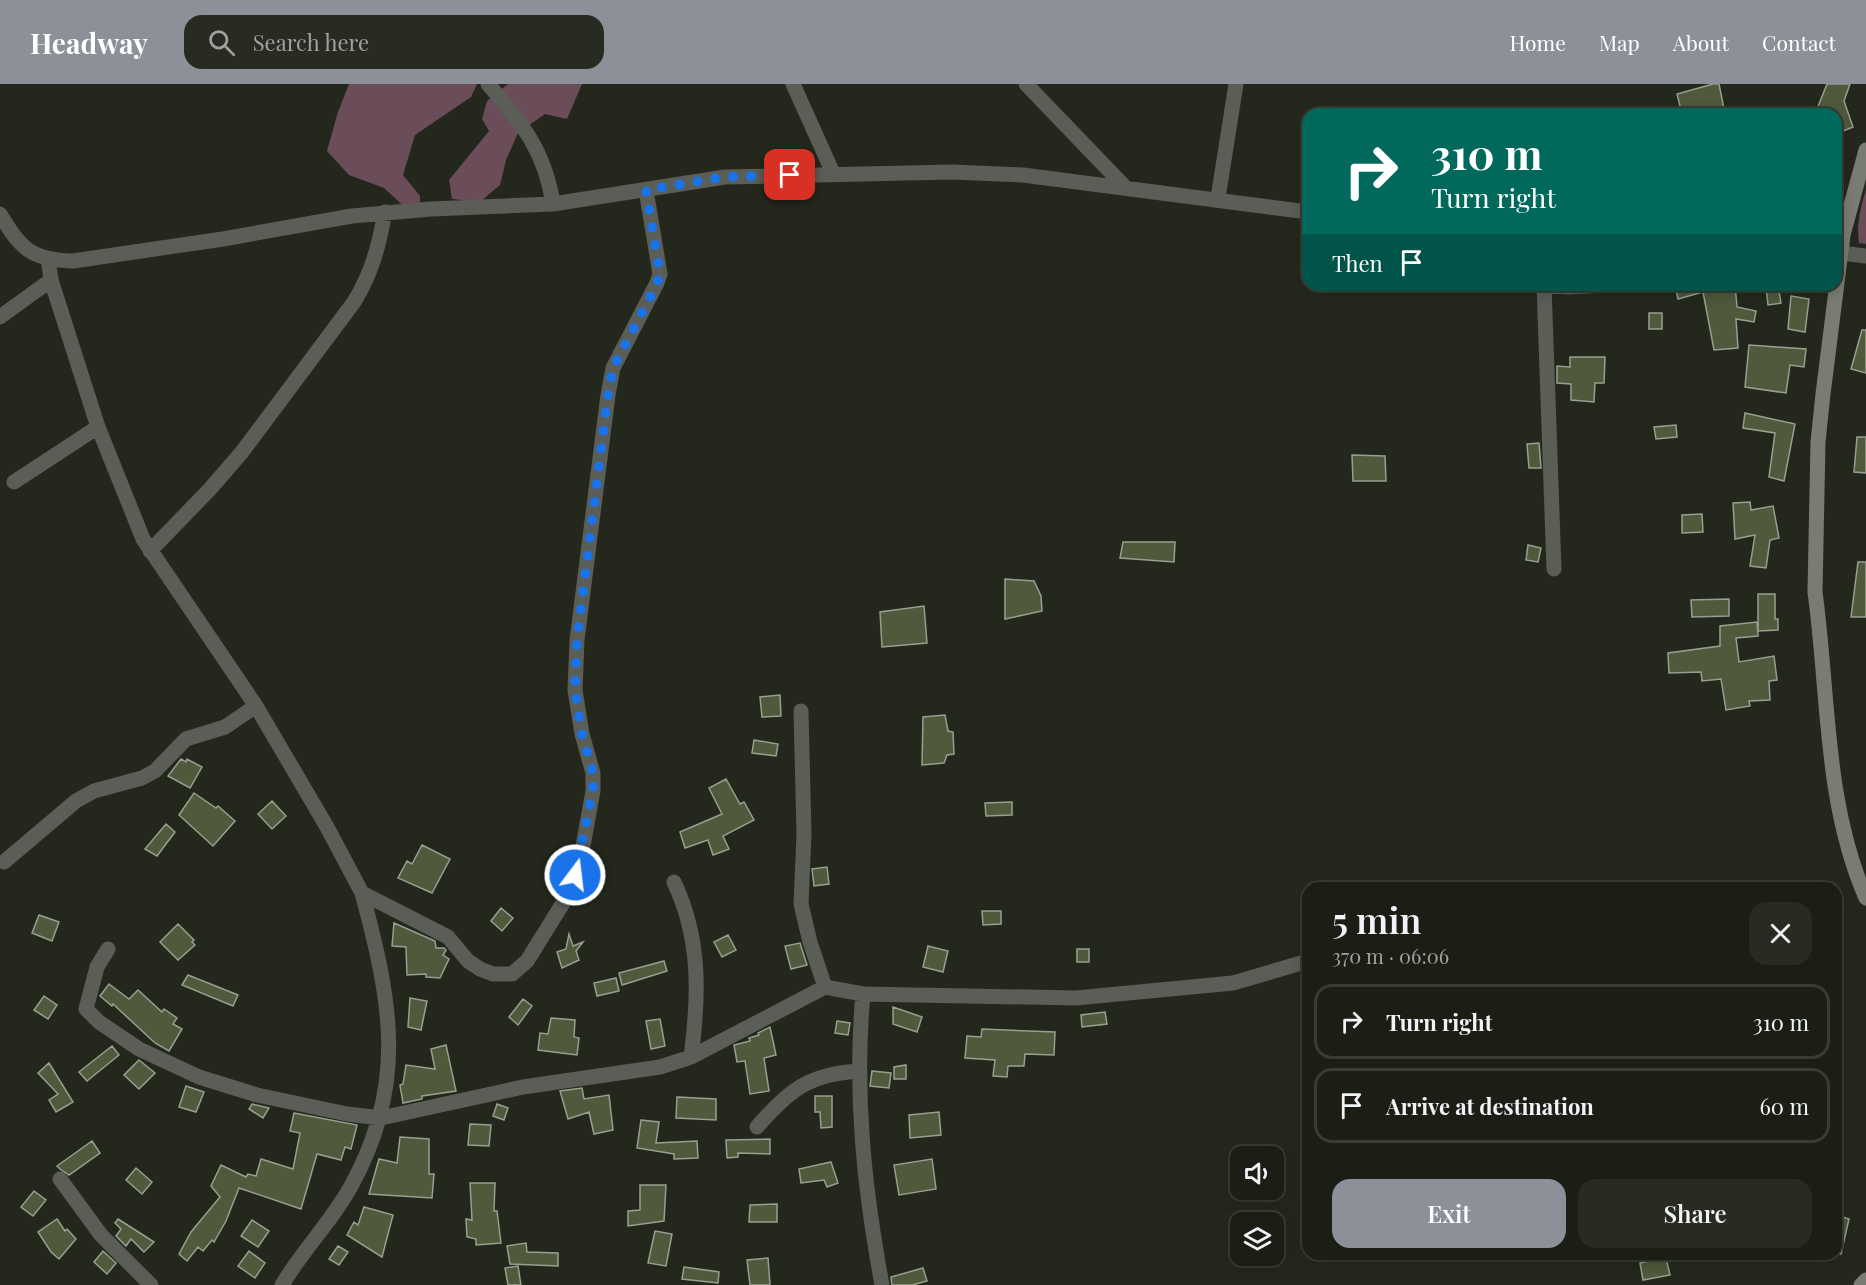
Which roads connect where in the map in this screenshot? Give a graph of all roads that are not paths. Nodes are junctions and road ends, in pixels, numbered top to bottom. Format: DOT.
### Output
graph roads {
  1 [pos="488,84"];
  2 [pos="793,84"];
  3 [pos="1026,84"];
  4 [pos="1236,84"];
  5 [pos="1866,150"];
  6 [pos="833,173"];
  7 [pos="1125,187"];
  8 [pos="646,190"];
  9 [pos="1218,198"];
  10 [pos="553,204"];
  11 [pos="1302,211"];
  12 [pos="386,212"];
  13 [pos="0,214"];
  14 [pos="1842,229"];
  15 [pos="1842,253"];
  16 [pos="1866,256"];
  17 [pos="48,258"];
  18 [pos="51,280"];
  19 [pos="1544,291"];
  20 [pos="1836,291"];
  21 [pos="0,317"];
  22 [pos="98,427"];
  23 [pos="14,482"];
  24 [pos="150,551"];
  25 [pos="1554,569"];
  26 [pos="256,706"];
  27 [pos="801,711"];
  28 [pos="4,862"];
  29 [pos="674,882"];
  30 [pos="362,893"];
  31 [pos="1866,898"];
  32 [pos="108,949"];
  33 [pos="1302,963"];
  34 [pos="825,987"];
  35 [pos="863,994"];
  36 [pos="691,1057"];
  37 [pos="859,1071"];
  38 [pos="381,1118"];
  39 [pos="757,1127"];
  40 [pos="60,1179"];
  41 [pos="1866,1280"];
  42 [pos="151,1285"];
  43 [pos="282,1285"];
  44 [pos="882,1285"];
  45 [pos="1861,1285"];
  1 -- 10 [label="street"];
  2 -- 6 [label="street"];
  3 -- 7 [label="street"];
  4 -- 9 [label="street"];
  5 -- 14 [label="main road"];
  6 -- 7 [label="street"];
  6 -- 8 [label="street"];
  7 -- 9 [label="street"];
  8 -- 10 [label="street"];
  8 -- 30 [label="street"];
  9 -- 11 [label="street"];
  10 -- 12 [label="street"];
  12 -- 17 [label="street"];
  12 -- 24 [label="street"];
  13 -- 17 [label="street"];
  15 -- 16 [label="street"];
  17 -- 18 [label="street"];
  18 -- 21 [label="street"];
  18 -- 22 [label="street"];
  19 -- 25 [label="street"];
  20 -- 31 [label="main road"];
  22 -- 23 [label="street"];
  22 -- 24 [label="street"];
  24 -- 26 [label="street"];
  26 -- 28 [label="street"];
  26 -- 30 [label="street"];
  27 -- 34 [label="street"];
  29 -- 36 [label="street"];
  30 -- 38 [label="street"];
  32 -- 38 [label="street"];
  33 -- 35 [label="street"];
  34 -- 35 [label="street"];
  34 -- 36 [label="street"];
  35 -- 37 [label="street"];
  36 -- 38 [label="street"];
  37 -- 39 [label="street"];
  37 -- 44 [label="street"];
  38 -- 43 [label="street"];
  40 -- 42 [label="street"];
  41 -- 45 [label="main road"];
}
